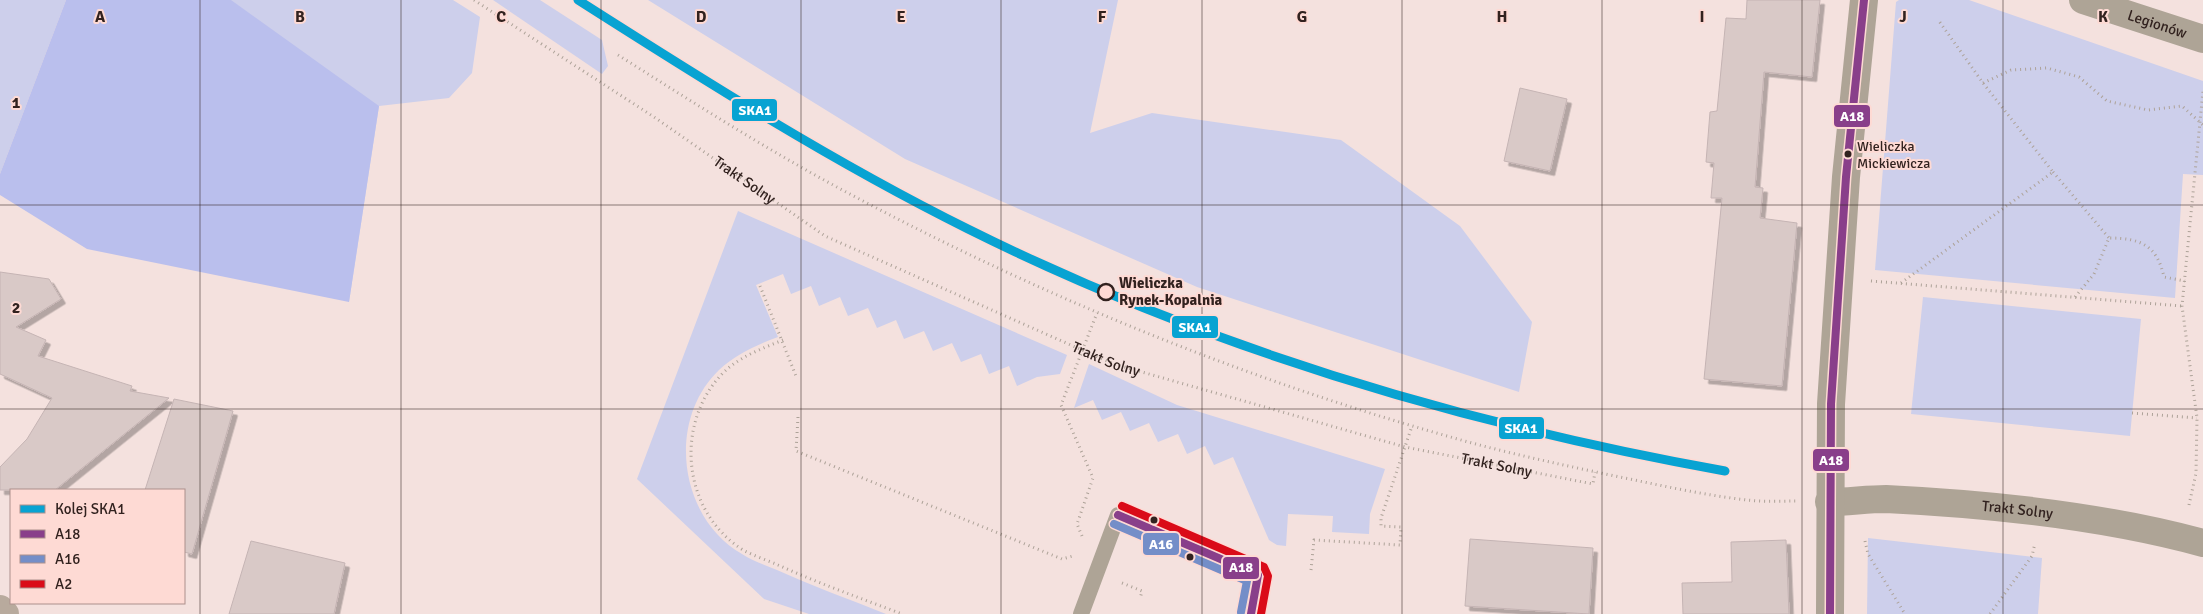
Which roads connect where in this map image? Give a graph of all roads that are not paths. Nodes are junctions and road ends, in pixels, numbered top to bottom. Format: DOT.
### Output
graph roads {
  1 [pos="1864,0"];
  2 [pos="2083,0"];
  3 [pos="2203,39"];
  4 [pos="1818,502"];
  5 [pos="2203,543"];
  6 [pos="0,609"];
  7 [pos="5,614"];
  8 [pos="1081,614"];
  9 [pos="1251,614"];
  10 [pos="1830,614"];
  1 -- 4 [label="street"];
  2 -- 3 [label="street, Legionów"];
  4 -- 5 [label="street, Trakt Solny"];
  4 -- 10 [label="street"];
  6 -- 7 [label="street"];
  8 -- 9 [label="lane"];
}
